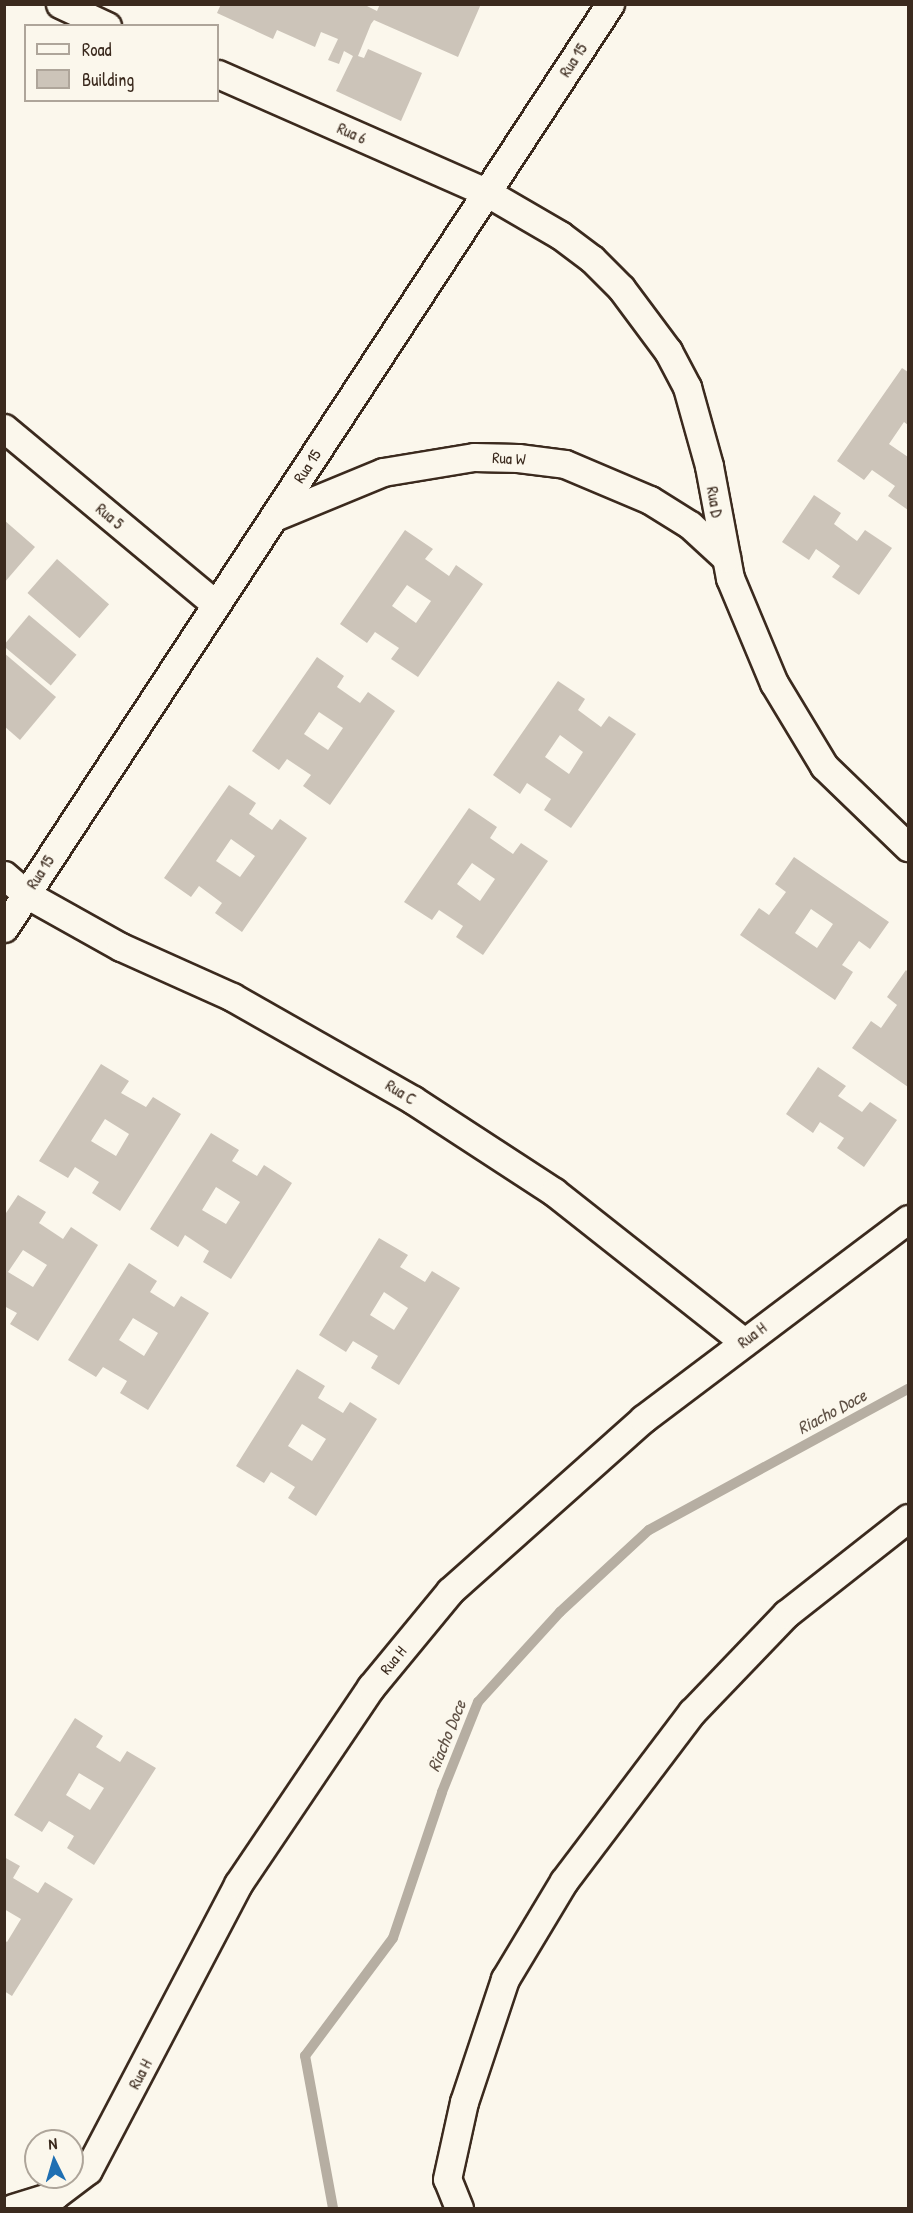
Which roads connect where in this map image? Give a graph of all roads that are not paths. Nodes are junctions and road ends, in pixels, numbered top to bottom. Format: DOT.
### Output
graph roads {
  1 [pos="60,4"];
  2 [pos="610,4"];
  3 [pos="103,24"];
  4 [pos="219,74"];
  5 [pos="486,192"];
  6 [pos="4,428"];
  7 [pos="274,517"];
  8 [pos="726,558"];
  9 [pos="215,604"];
  10 [pos="909,847"];
  11 [pos="4,875"];
  12 [pos="26,894"];
  13 [pos="4,928"];
  14 [pos="909,1219"];
  15 [pos="744,1342"];
  16 [pos="909,1518"];
  17 [pos="13,2208"];
  18 [pos="459,2208"];
  1 -- 3 [label="street"];
  2 -- 5 [label="street, Rua 15"];
  4 -- 5 [label="street, Rua 6"];
  5 -- 7 [label="street, Rua 15"];
  5 -- 8 [label="street, Rua D"];
  6 -- 9 [label="street, Rua 5"];
  7 -- 8 [label="street, Rua W"];
  7 -- 9 [label="street, Rua 15"];
  8 -- 10 [label="street, Rua D"];
  9 -- 12 [label="street, Rua 15"];
  11 -- 12 [label="street, Rua C"];
  12 -- 13 [label="street, Rua 15"];
  12 -- 15 [label="street, Rua C"];
  14 -- 15 [label="street, Rua H"];
  15 -- 17 [label="street, Rua H"];
  16 -- 18 [label="street"];
}
